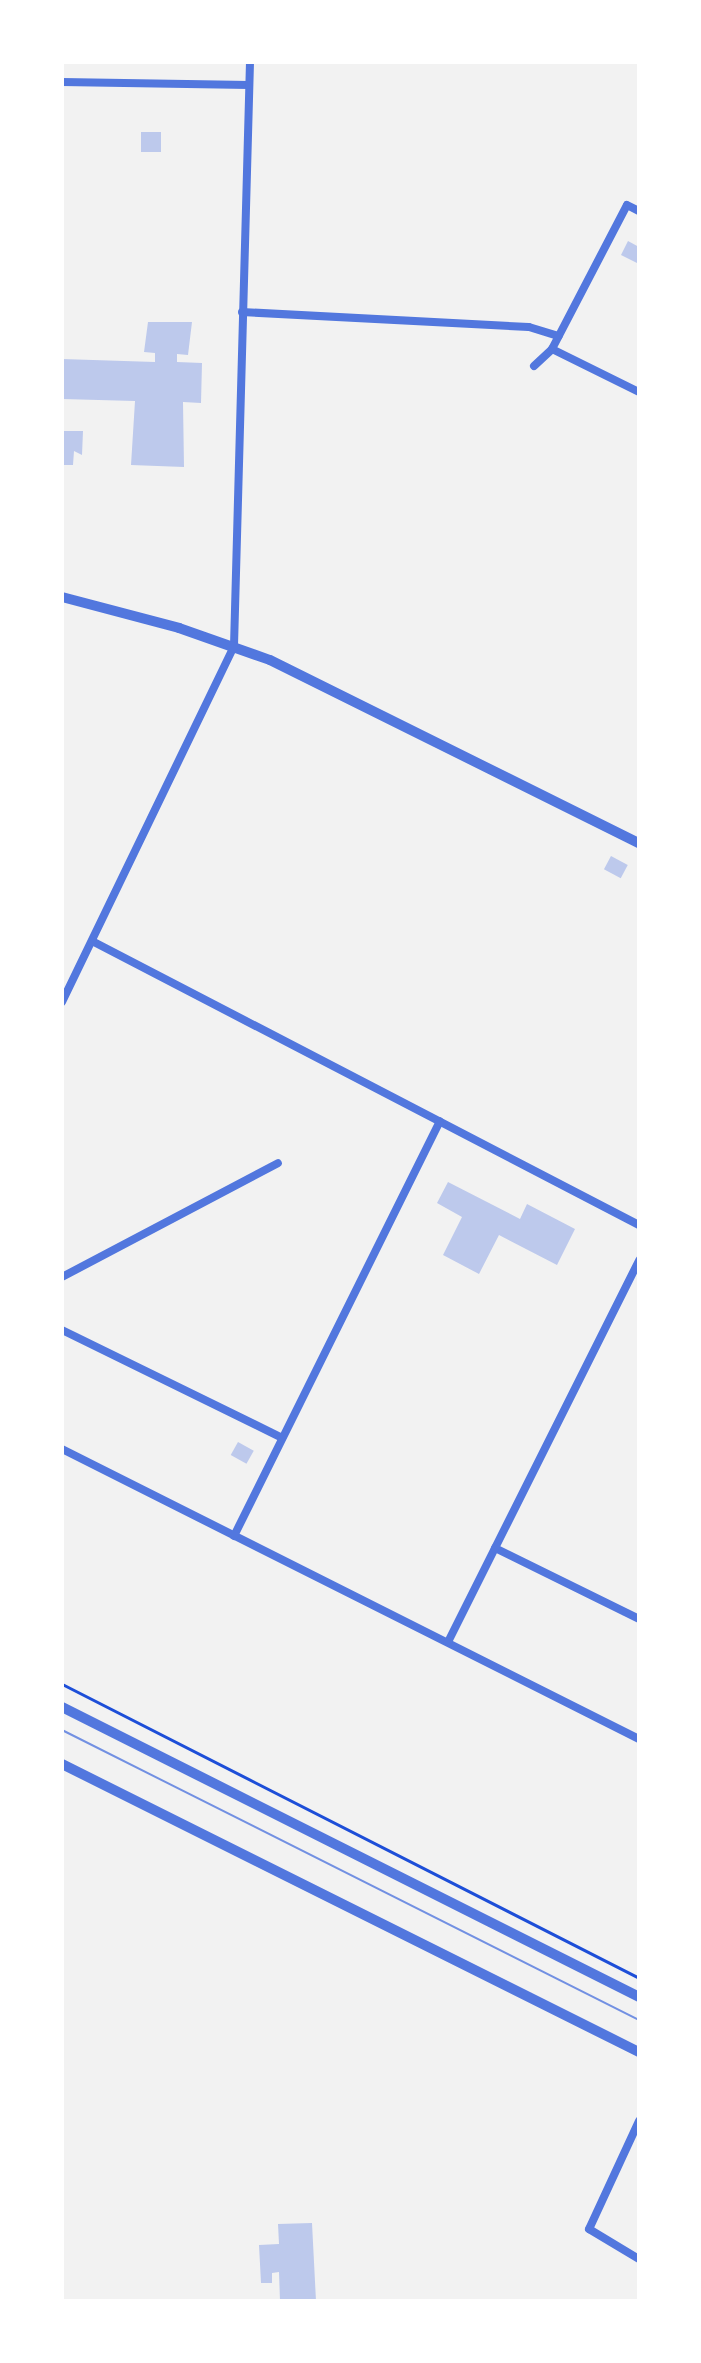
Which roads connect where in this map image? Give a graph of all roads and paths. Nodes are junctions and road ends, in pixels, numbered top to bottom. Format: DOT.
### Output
graph roads {
  1 [pos="250,62"];
  2 [pos="62,82"];
  3 [pos="249,85"];
  4 [pos="639,211"];
  5 [pos="242,312"];
  6 [pos="559,336"];
  7 [pos="552,349"];
  8 [pos="534,366"];
  9 [pos="639,392"];
  10 [pos="62,597"];
  11 [pos="234,646"];
  12 [pos="639,843"];
  13 [pos="92,941"];
  14 [pos="62,1002"];
  15 [pos="440,1121"];
  16 [pos="278,1163"];
  17 [pos="639,1225"];
  18 [pos="639,1260"];
  19 [pos="62,1277"];
  20 [pos="62,1330"];
  21 [pos="282,1438"];
  22 [pos="62,1449"];
  23 [pos="234,1536"];
  24 [pos="495,1548"];
  25 [pos="639,1619"];
  26 [pos="448,1642"];
  27 [pos="62,1684"];
  28 [pos="62,1707"];
  29 [pos="639,1739"];
  30 [pos="62,1764"];
  31 [pos="639,1978"];
  32 [pos="639,1997"];
  33 [pos="639,2052"];
  34 [pos="639,2121"];
  35 [pos="639,2259"];
  1 -- 3 [label="street"];
  2 -- 3 [label="street"];
  3 -- 5 [label="street"];
  4 -- 6 [label="street"];
  5 -- 6 [label="street"];
  5 -- 11 [label="street"];
  6 -- 7 [label="street"];
  7 -- 8 [label="street"];
  7 -- 9 [label="street"];
  10 -- 11 [label="street"];
  11 -- 12 [label="street"];
  11 -- 13 [label="street"];
  13 -- 14 [label="street"];
  13 -- 15 [label="street"];
  15 -- 17 [label="street"];
  15 -- 21 [label="street"];
  16 -- 19 [label="street"];
  18 -- 24 [label="street"];
  20 -- 21 [label="street"];
  21 -- 23 [label="street"];
  22 -- 23 [label="street"];
  23 -- 26 [label="street"];
  24 -- 25 [label="street"];
  24 -- 26 [label="street"];
  26 -- 29 [label="street"];
  27 -- 31 [label="path"];
  28 -- 32 [label="street"];
  30 -- 33 [label="street"];
  34 -- 35 [label="street"];
}
